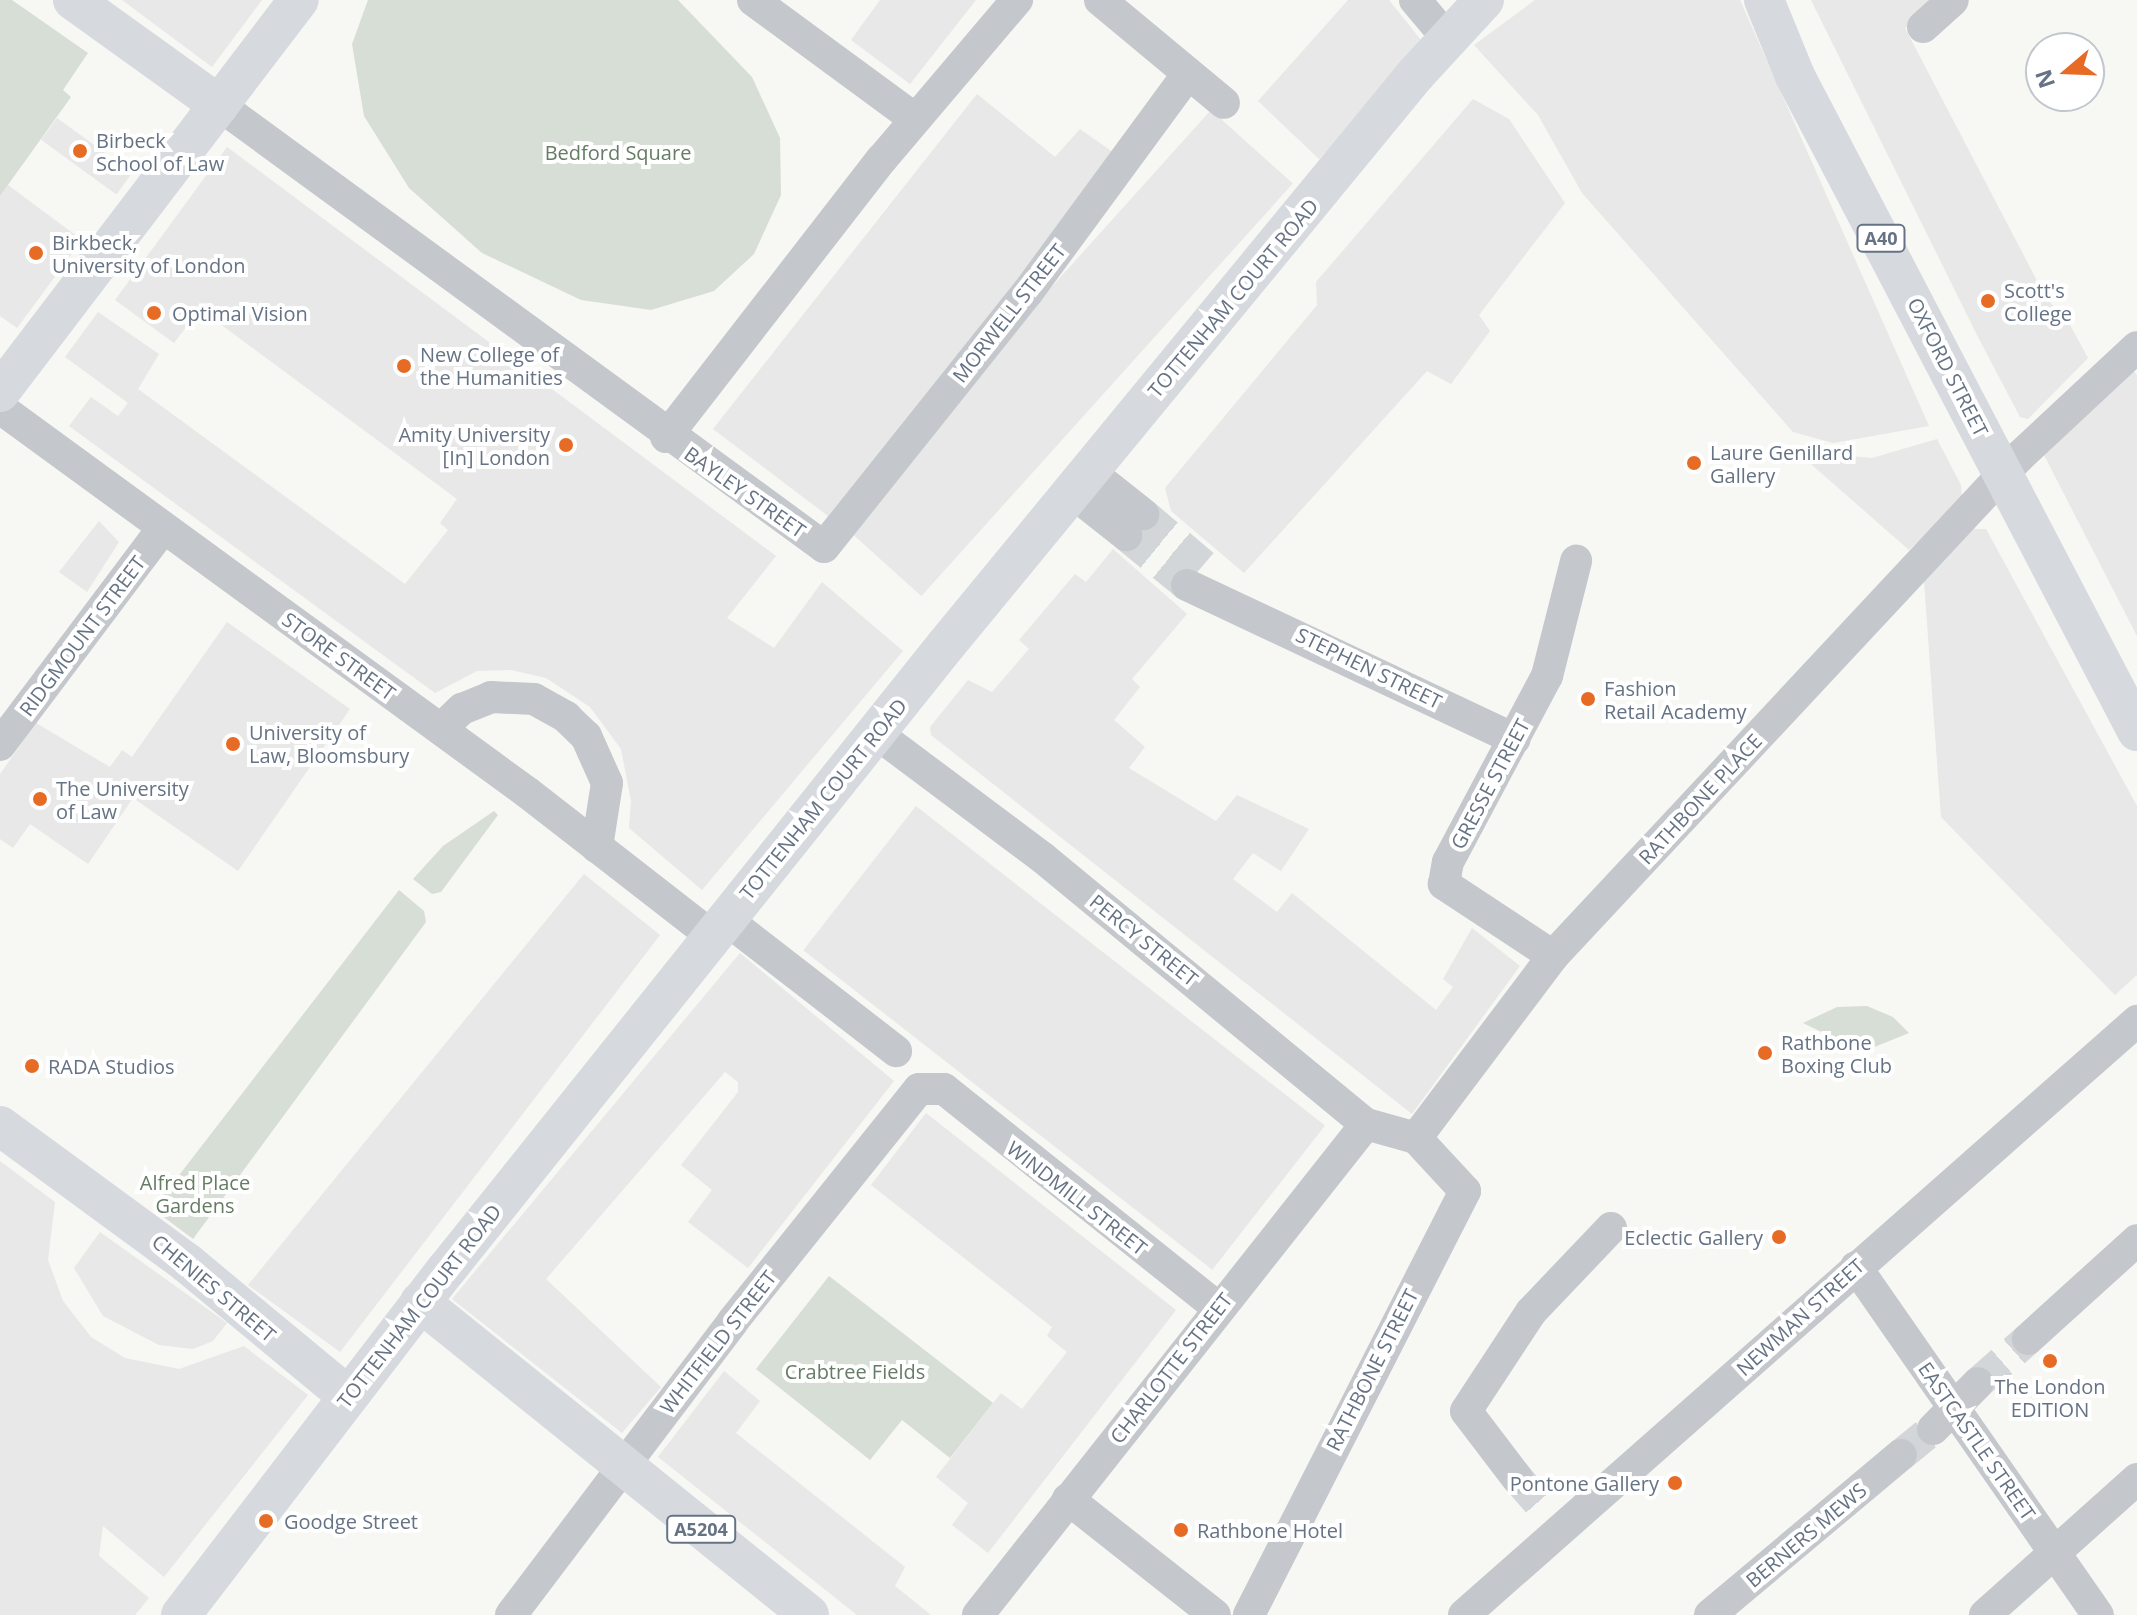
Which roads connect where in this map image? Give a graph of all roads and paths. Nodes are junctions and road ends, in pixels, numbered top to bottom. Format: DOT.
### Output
graph roads {
  1 [pos="73,0"];
  2 [pos="299,0"];
  3 [pos="753,0"];
  4 [pos="1017,0"];
  5 [pos="1100,0"];
  6 [pos="1415,0"];
  7 [pos="1484,0"];
  8 [pos="1764,0"];
  9 [pos="1953,0"];
  10 [pos="1923,27"];
  11 [pos="1447,38"];
  12 [pos="1188,74"];
  13 [pos="1224,103"];
  14 [pos="219,105"];
  15 [pos="915,119"];
  16 [pos="2137,347"];
  17 [pos="0,392"];
  18 [pos="0,408"];
  19 [pos="655,428"];
  20 [pos="2011,466"];
  21 [pos="1082,483"];
  22 [pos="1135,524"];
  23 [pos="163,528"];
  24 [pos="824,547"];
  25 [pos="1576,561"];
  26 [pos="1195,575"];
  27 [pos="441,729"];
  28 [pos="2137,731"];
  29 [pos="876,733"];
  30 [pos="1515,739"];
  31 [pos="0,745"];
  32 [pos="597,847"];
  33 [pos="720,929"];
  34 [pos="1553,956"];
  35 [pos="2137,1021"];
  36 [pos="896,1051"];
  37 [pos="938,1088"];
  38 [pos="1366,1124"];
  39 [pos="0,1126"];
  40 [pos="1416,1138"];
  41 [pos="1611,1228"];
  42 [pos="2137,1240"];
  43 [pos="1856,1267"];
  44 [pos="420,1302"];
  45 [pos="1218,1308"];
  46 [pos="2028,1339"];
  47 [pos="1978,1383"];
  48 [pos="348,1396"];
  49 [pos="1943,1417"];
  50 [pos="1901,1455"];
  51 [pos="623,1466"];
  52 [pos="1517,1478"];
  53 [pos="2137,1479"];
  54 [pos="1068,1499"];
  55 [pos="2053,1551"];
  56 [pos="183,1614"];
  57 [pos="511,1615"];
  58 [pos="809,1615"];
  59 [pos="978,1615"];
  60 [pos="1215,1615"];
  61 [pos="1249,1615"];
  62 [pos="1464,1615"];
  63 [pos="1710,1615"];
  64 [pos="1985,1615"];
  65 [pos="2098,1615"];
  1 -- 14 [label="main road"];
  2 -- 14 [label="main road"];
  3 -- 15 [label="street"];
  4 -- 15 [label="street"];
  5 -- 12 [label="street"];
  6 -- 11 [label="street"];
  7 -- 11 [label="main road, TOTTENHAM COURT ROAD"];
  8 -- 20 [label="main road, OXFORD STREET / A40"];
  9 -- 10 [label="street"];
  11 -- 21 [label="main road, TOTTENHAM COURT ROAD"];
  12 -- 13 [label="street"];
  12 -- 24 [label="street, MORWELL STREET"];
  14 -- 17 [label="main road"];
  14 -- 19 [label="street"];
  15 -- 19 [label="street"];
  16 -- 20 [label="street, RATHBONE PLACE"];
  18 -- 23 [label="street, STORE STREET"];
  19 -- 24 [label="street, BAYLEY STREET"];
  20 -- 28 [label="main road, OXFORD STREET / A40"];
  20 -- 34 [label="street, RATHBONE PLACE"];
  21 -- 22 [label="street"];
  21 -- 29 [label="main road, TOTTENHAM COURT ROAD"];
  23 -- 27 [label="street, STORE STREET"];
  23 -- 31 [label="street, RIDGMOUNT STREET"];
  25 -- 30 [label="street, GRESSE STREET"];
  26 -- 30 [label="street, STEPHEN STREET"];
  27 -- 32 [label="street, STORE STREET"];
  27 -- 32 [label="street"];
  29 -- 33 [label="main road, TOTTENHAM COURT ROAD"];
  29 -- 38 [label="street, PERCY STREET"];
  30 -- 34 [label="street, GRESSE STREET"];
  32 -- 33 [label="street, STORE STREET"];
  33 -- 36 [label="street"];
  33 -- 44 [label="main road, TOTTENHAM COURT ROAD"];
  34 -- 40 [label="street, RATHBONE PLACE"];
  35 -- 43 [label="street, NEWMAN STREET"];
  37 -- 45 [label="street, WINDMILL STREET"];
  37 -- 51 [label="street, WHITFIELD STREET"];
  38 -- 40 [label="street, PERCY STREET"];
  38 -- 45 [label="street, CHARLOTTE STREET"];
  39 -- 48 [label="main road, CHENIES STREET"];
  40 -- 61 [label="street, RATHBONE STREET"];
  41 -- 52 [label="street"];
  42 -- 46 [label="street"];
  43 -- 49 [label="street, EASTCASTLE STREET"];
  43 -- 62 [label="street, NEWMAN STREET"];
  44 -- 48 [label="main road, TOTTENHAM COURT ROAD"];
  44 -- 51 [label="main road, A5204"];
  45 -- 54 [label="street, CHARLOTTE STREET"];
  47 -- 49 [label="street"];
  48 -- 56 [label="main road, TOTTENHAM COURT ROAD"];
  49 -- 55 [label="street, EASTCASTLE STREET"];
  50 -- 63 [label="street, BERNERS MEWS"];
  51 -- 57 [label="street, WHITFIELD STREET"];
  51 -- 58 [label="main road, A5204"];
  53 -- 55 [label="street"];
  54 -- 59 [label="street, CHARLOTTE STREET"];
  54 -- 60 [label="street"];
  55 -- 64 [label="street"];
  55 -- 65 [label="street, EASTCASTLE STREET"];
}
